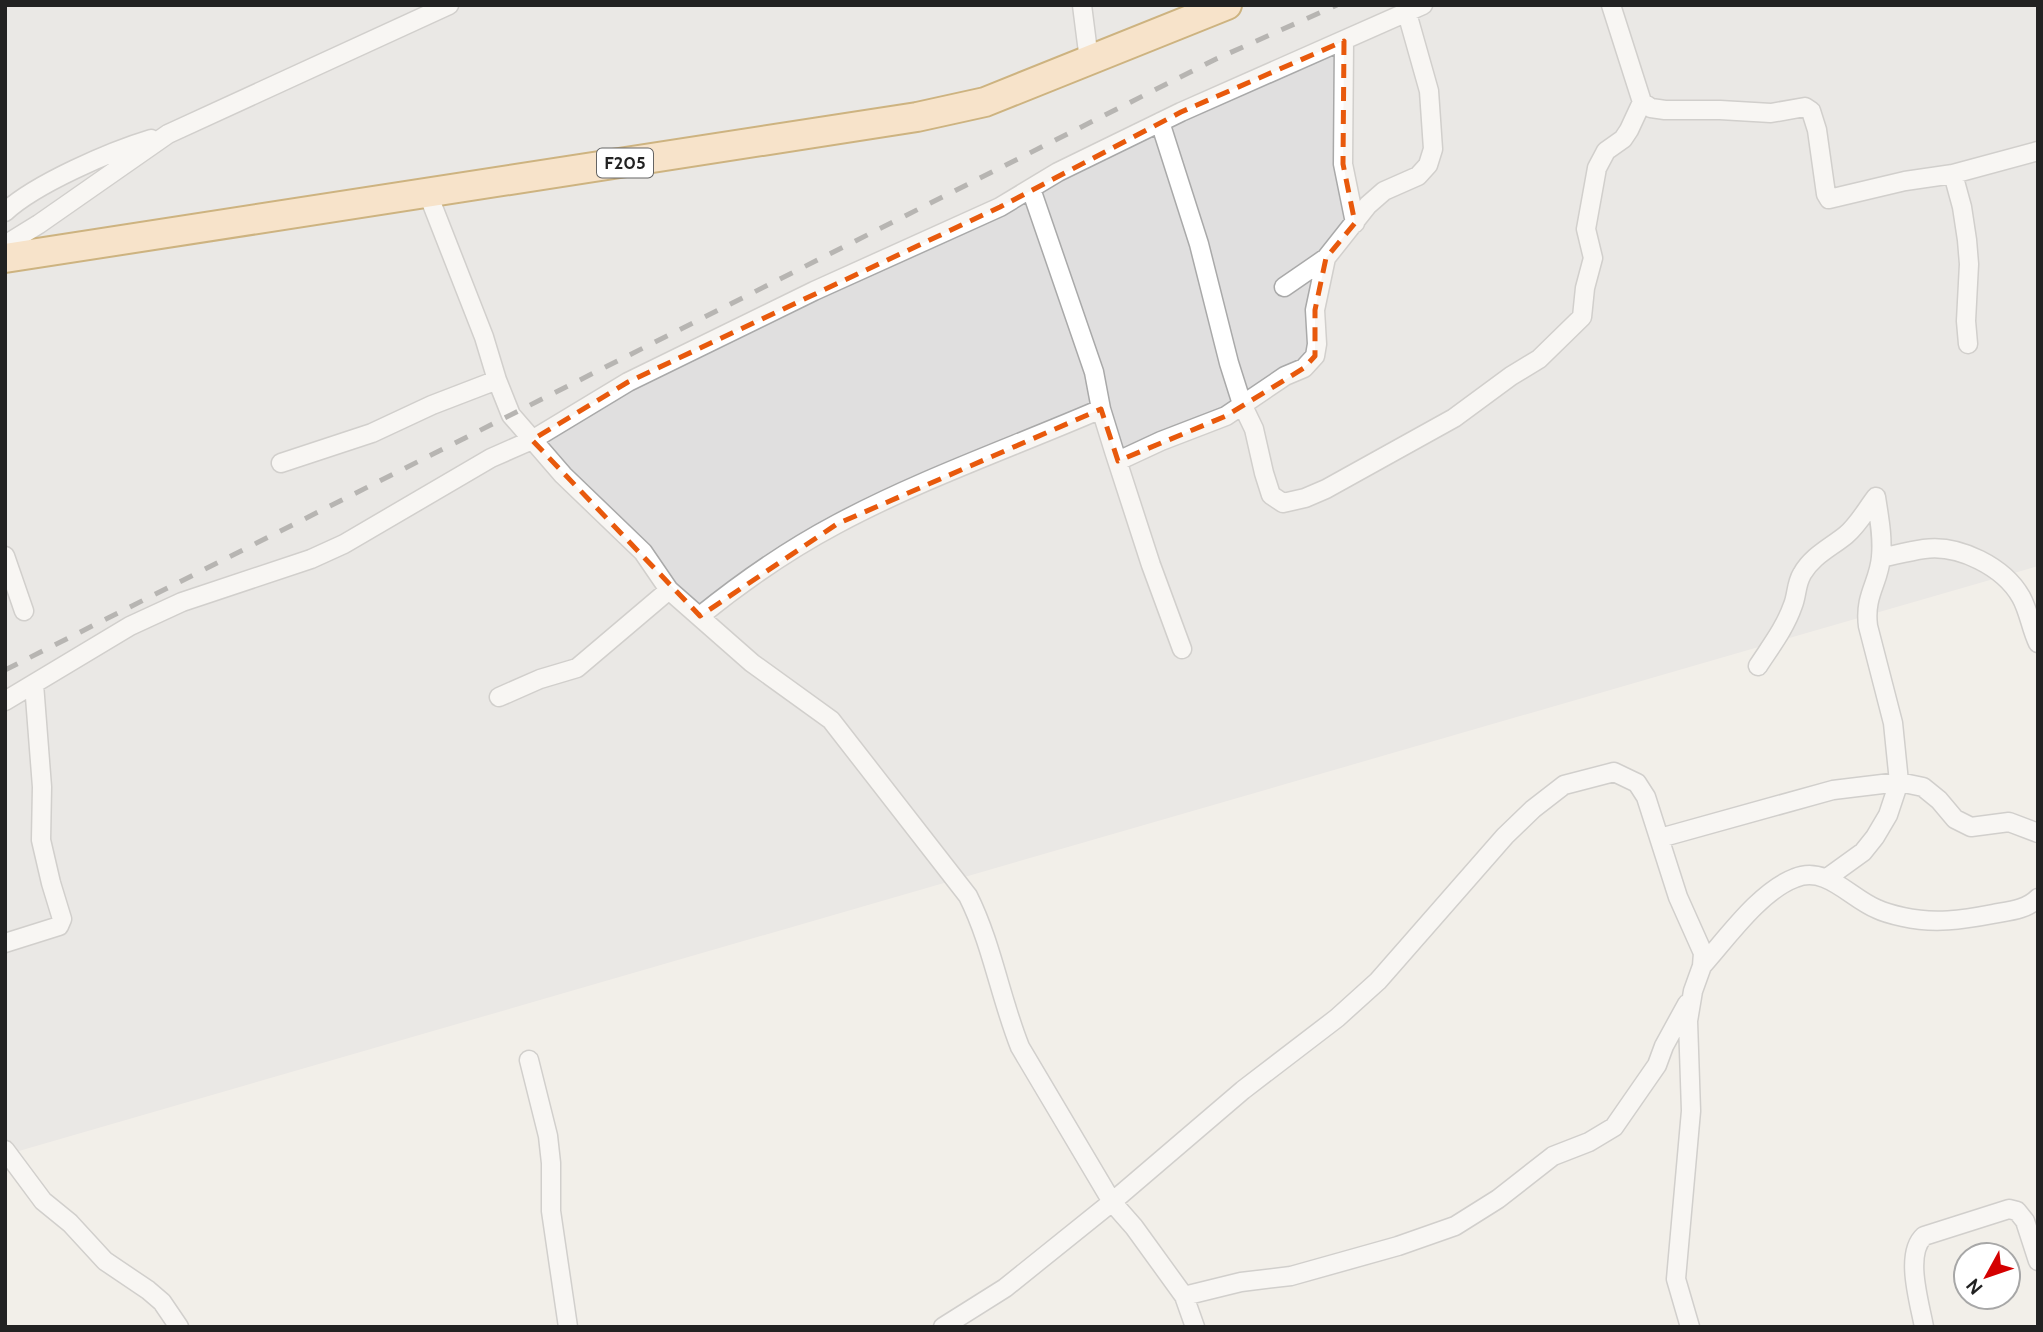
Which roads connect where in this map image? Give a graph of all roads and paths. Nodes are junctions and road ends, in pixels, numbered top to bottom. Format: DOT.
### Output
graph roads {
  1 [pos="449,5"];
  2 [pos="1083,5"];
  3 [pos="1227,5"];
  4 [pos="1423,5"];
  5 [pos="1611,5"];
  6 [pos="1407,13"];
  7 [pos="1344,41"];
  8 [pos="1089,60"];
  9 [pos="1642,102"];
  10 [pos="1160,122"];
  11 [pos="168,134"];
  12 [pos="2038,151"];
  13 [pos="1953,174"];
  14 [pos="1031,189"];
  15 [pos="428,194"];
  16 [pos="5,212"];
  17 [pos="1355,223"];
  18 [pos="5,245"];
  19 [pos="5,258"];
  20 [pos="1326,258"];
  21 [pos="1284,287"];
  22 [pos="1968,344"];
  23 [pos="497,380"];
  24 [pos="1242,404"];
  25 [pos="1101,409"];
  26 [pos="532,440"];
  27 [pos="1118,461"];
  28 [pos="281,463"];
  29 [pos="5,556"];
  30 [pos="1881,558"];
  31 [pos="669,590"];
  32 [pos="24,611"];
  33 [pos="699,616"];
  34 [pos="2038,643"];
  35 [pos="1182,649"];
  36 [pos="1758,666"];
  37 [pos="34,684"];
  38 [pos="499,696"];
  39 [pos="5,701"];
  40 [pos="1899,782"];
  41 [pos="2038,833"];
  42 [pos="1660,838"];
  43 [pos="1827,878"];
  44 [pos="2038,898"];
  45 [pos="5,943"];
  46 [pos="1702,966"];
  47 [pos="1693,991"];
  48 [pos="529,1060"];
  49 [pos="5,1150"];
  50 [pos="1112,1202"];
  51 [pos="2038,1261"];
  52 [pos="1185,1296"];
  53 [pos="179,1327"];
  54 [pos="568,1327"];
  55 [pos="943,1327"];
  56 [pos="1195,1327"];
  57 [pos="1690,1327"];
  58 [pos="1924,1327"];
  1 -- 11 [label="street"];
  2 -- 8 [label="street"];
  3 -- 8 [label="main road, F205"];
  4 -- 6 [label="street"];
  5 -- 9 [label="street"];
  6 -- 7 [label="street"];
  6 -- 17 [label="street"];
  7 -- 10 [label="street"];
  7 -- 17 [label="street"];
  8 -- 15 [label="main road, F205"];
  9 -- 13 [label="street"];
  9 -- 24 [label="street"];
  10 -- 14 [label="street"];
  10 -- 24 [label="street"];
  11 -- 16 [label="street"];
  11 -- 18 [label="street"];
  12 -- 13 [label="street"];
  13 -- 22 [label="street"];
  14 -- 25 [label="street"];
  14 -- 26 [label="street"];
  15 -- 19 [label="main road, F205"];
  15 -- 23 [label="street"];
  17 -- 20 [label="street"];
  20 -- 21 [label="street"];
  20 -- 24 [label="street"];
  23 -- 26 [label="street"];
  23 -- 28 [label="street"];
  24 -- 27 [label="street"];
  25 -- 27 [label="street"];
  25 -- 33 [label="street"];
  26 -- 31 [label="street"];
  26 -- 37 [label="street"];
  27 -- 35 [label="street"];
  29 -- 32 [label="street"];
  30 -- 34 [label="street"];
  30 -- 36 [label="street"];
  30 -- 40 [label="street"];
  31 -- 33 [label="street"];
  31 -- 38 [label="street"];
  33 -- 50 [label="street"];
  37 -- 39 [label="street"];
  37 -- 45 [label="street"];
  40 -- 41 [label="street"];
  40 -- 42 [label="street"];
  40 -- 43 [label="street"];
  42 -- 46 [label="street"];
  42 -- 50 [label="street"];
  43 -- 44 [label="street"];
  43 -- 46 [label="street"];
  46 -- 47 [label="street"];
  47 -- 52 [label="street"];
  47 -- 57 [label="street"];
  48 -- 54 [label="street"];
  49 -- 53 [label="street"];
  50 -- 52 [label="street"];
  50 -- 55 [label="street"];
  51 -- 58 [label="street"];
  52 -- 56 [label="street"];
}
